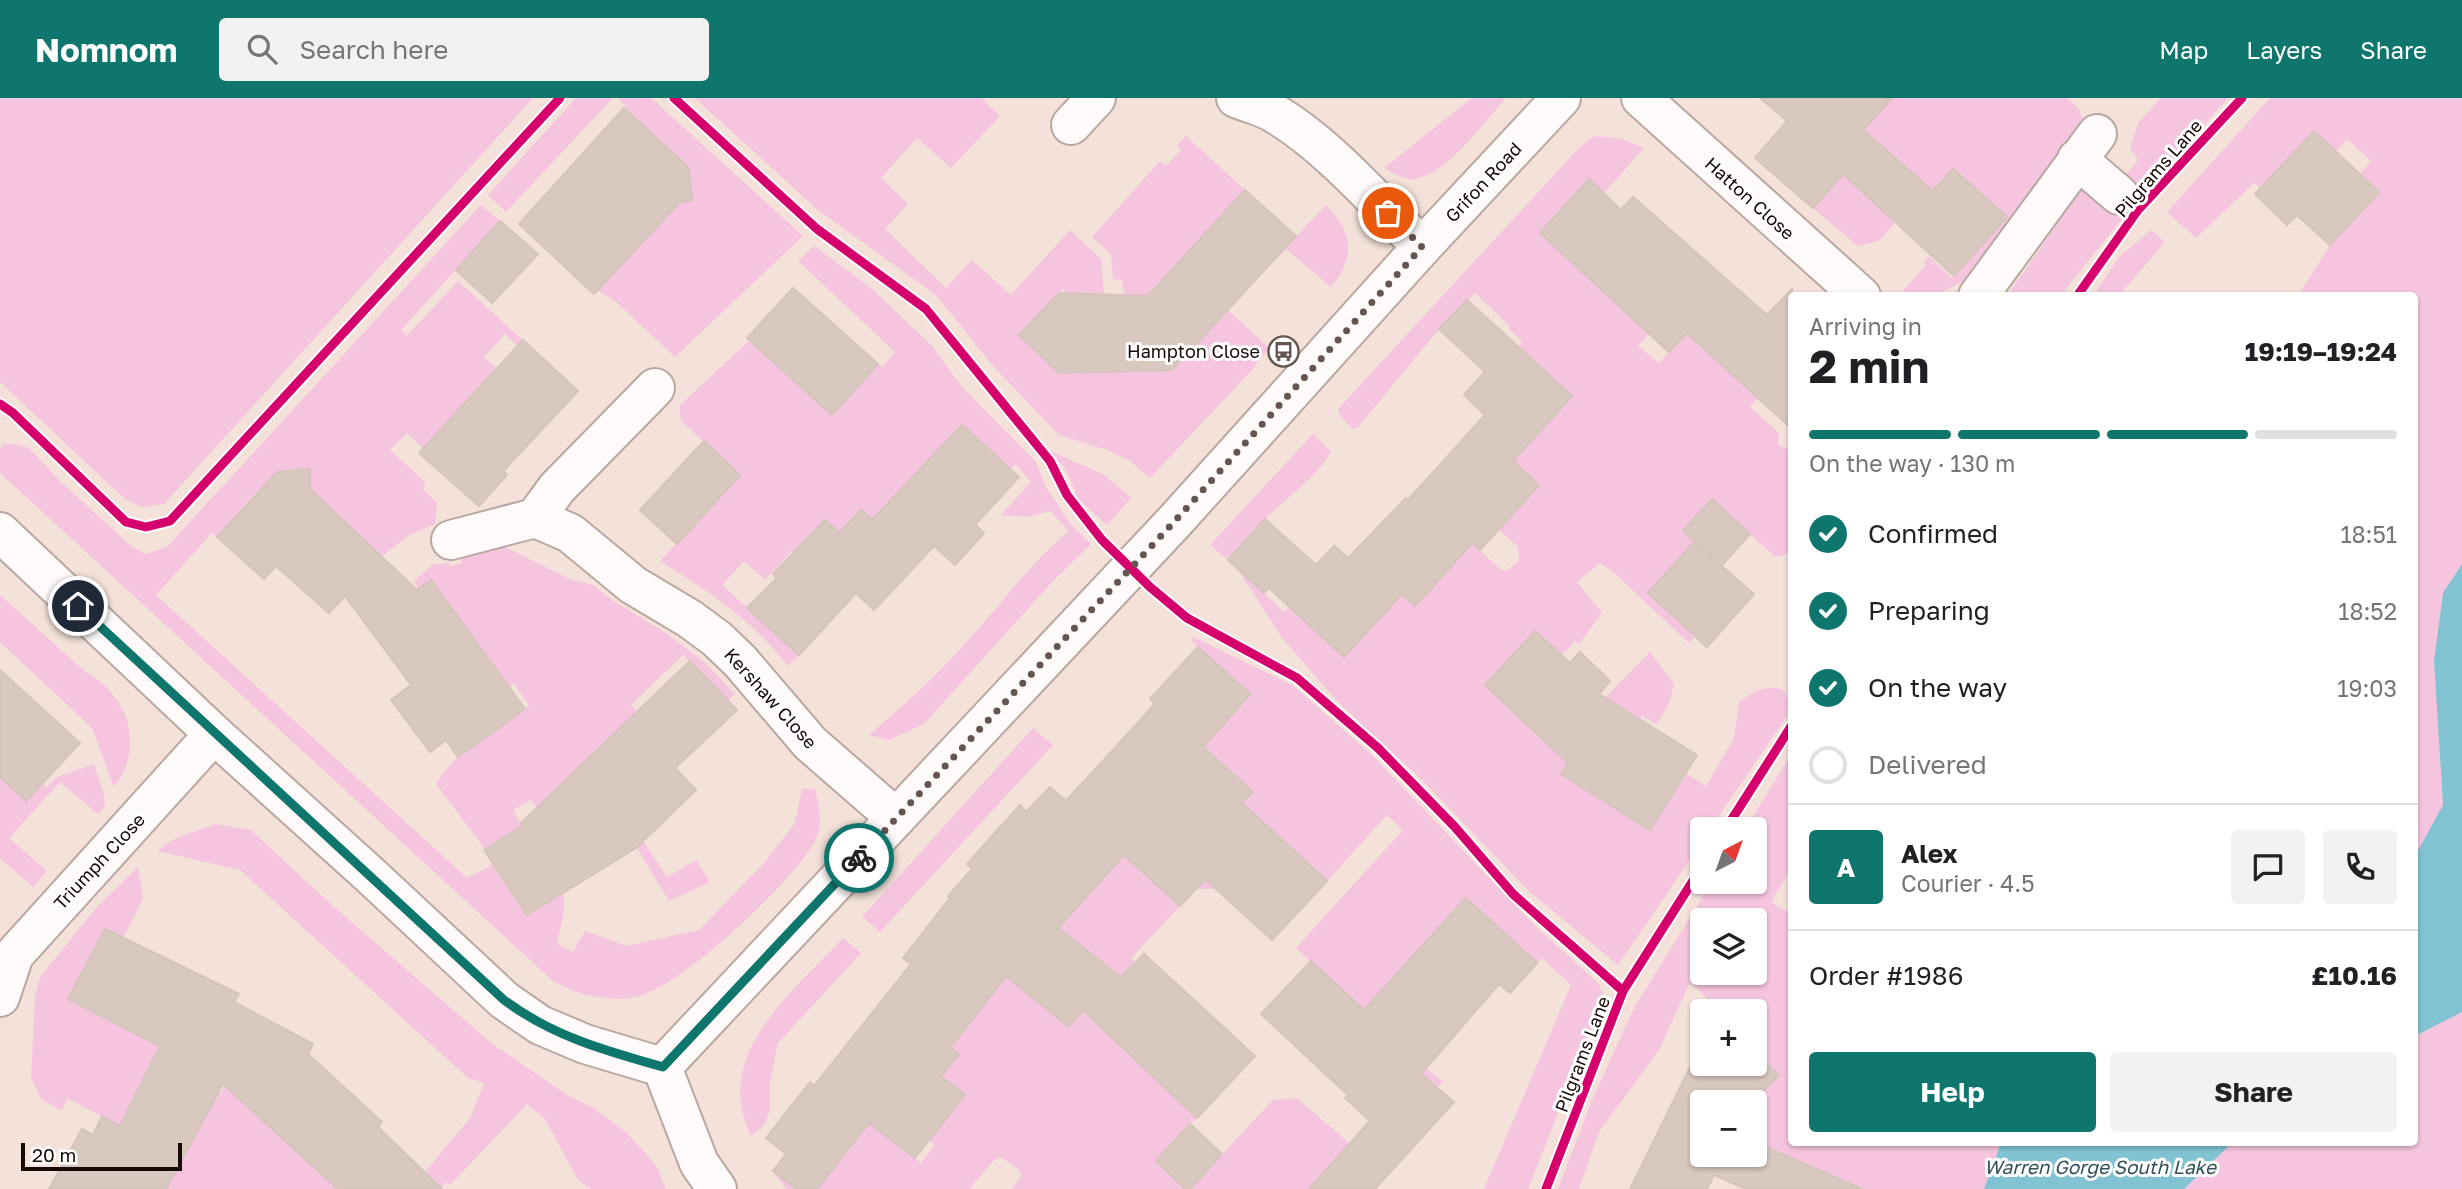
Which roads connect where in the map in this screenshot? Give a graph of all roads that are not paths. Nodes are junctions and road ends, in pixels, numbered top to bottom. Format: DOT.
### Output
graph roads {
  1 [pos="1236,98"];
  2 [pos="1561,98"];
  3 [pos="1641,98"];
  4 [pos="2119,195"];
  5 [pos="1422,247"];
  6 [pos="1857,292"];
  7 [pos="1981,292"];
  8 [pos="654,388"];
  9 [pos="535,518"];
  10 [pos="0,532"];
  11 [pos="451,540"];
  12 [pos="214,734"];
  13 [pos="896,818"];
  14 [pos="0,997"];
  15 [pos="663,1067"];
  16 [pos="717,1189"];
  1 -- 5 [label="street"];
  2 -- 5 [label="street, Grifon Road"];
  3 -- 6 [label="street, Hatton Close"];
  4 -- 7 [label="street"];
  5 -- 13 [label="street, Grifon Road"];
  8 -- 9 [label="street"];
  9 -- 11 [label="street"];
  9 -- 13 [label="street, Kershaw Close"];
  10 -- 12 [label="street"];
  12 -- 14 [label="street, Triumph Close"];
  12 -- 15 [label="street"];
  13 -- 15 [label="street, Grifon Road"];
  15 -- 16 [label="street"];
}
